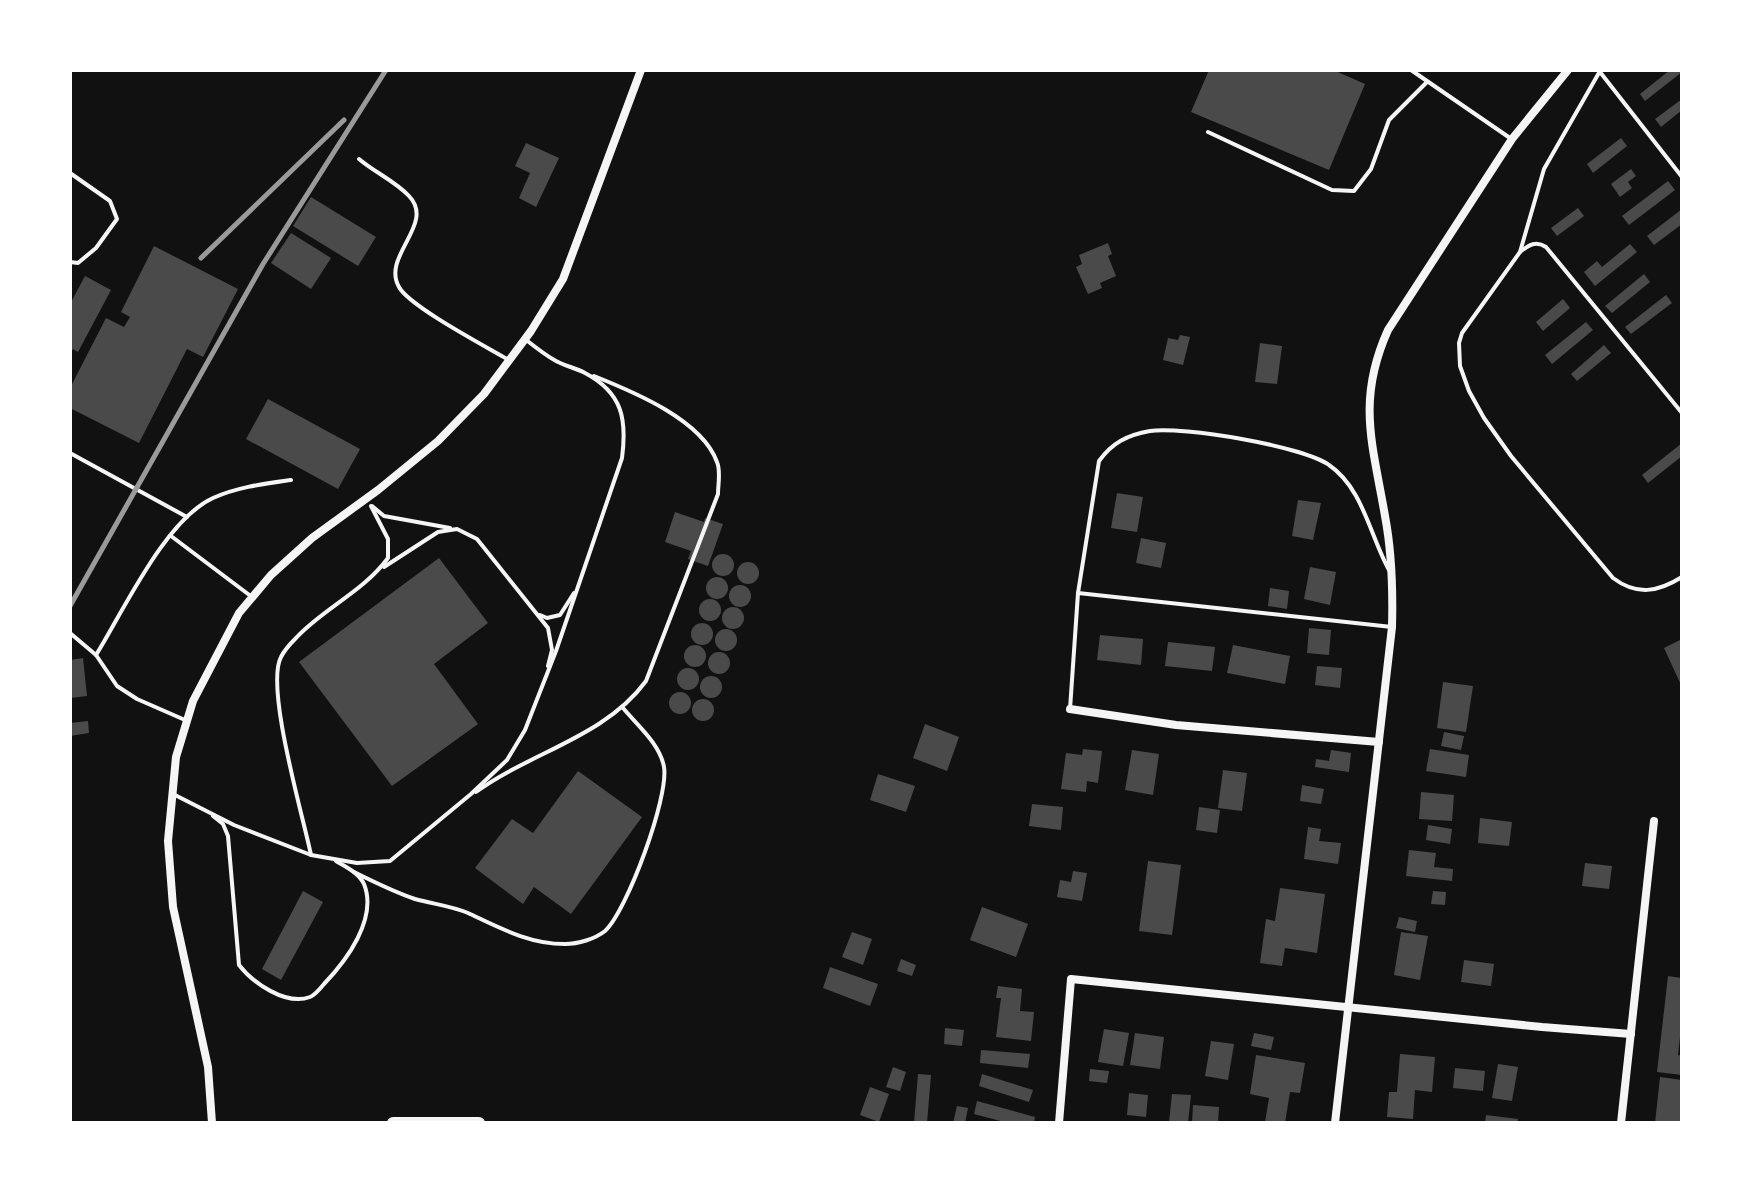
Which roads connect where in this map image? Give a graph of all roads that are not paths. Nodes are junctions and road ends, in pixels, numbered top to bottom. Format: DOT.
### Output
graph roads {
  1 [pos="641,70"];
  2 [pos="1411,70"];
  3 [pos="1568,70"];
  4 [pos="1599,71"];
  5 [pos="1427,82"];
  6 [pos="1208,132"];
  7 [pos="1512,139"];
  8 [pos="359,159"];
  9 [pos="70,173"];
  10 [pos="1682,177"];
  11 [pos="1520,252"];
  12 [pos="70,262"];
  13 [pos="525,339"];
  14 [pos="509,360"];
  15 [pos="584,372"];
  16 [pos="1682,413"];
  17 [pos="70,453"];
  18 [pos="291,480"];
  19 [pos="367,503"];
  20 [pos="187,517"];
  21 [pos="457,529"];
  22 [pos="171,535"];
  23 [pos="379,571"];
  24 [pos="583,571"];
  25 [pos="1391,574"];
  26 [pos="1682,577"];
  27 [pos="1078,593"];
  28 [pos="252,597"];
  29 [pos="538,613"];
  30 [pos="1392,627"];
  31 [pos="70,633"];
  32 [pos="96,655"];
  33 [pos="545,682"];
  34 [pos="623,708"];
  35 [pos="1070,709"];
  36 [pos="187,721"];
  37 [pos="1379,742"];
  38 [pos="173,794"];
  39 [pos="455,808"];
  40 [pos="208,811"];
  41 [pos="1654,821"];
  42 [pos="311,855"];
  43 [pos="332,859"];
  44 [pos="354,872"];
  45 [pos="1349,1008"];
  46 [pos="1631,1034"];
  47 [pos="212,1123"];
  48 [pos="393,1123"];
  49 [pos="479,1123"];
  50 [pos="1059,1123"];
  51 [pos="1065,1123"];
  52 [pos="1335,1123"];
  53 [pos="1621,1123"];
  1 -- 13 [label="street"];
  2 -- 5 [label="lane"];
  3 -- 7 [label="street"];
  4 -- 10 [label="lane"];
  4 -- 11 [label="lane"];
  5 -- 6 [label="lane"];
  5 -- 7 [label="lane"];
  7 -- 25 [label="street"];
  8 -- 14 [label="lane"];
  9 -- 12 [label="lane"];
  11 -- 16 [label="lane"];
  11 -- 26 [label="lane"];
  13 -- 14 [label="street"];
  13 -- 15 [label="lane"];
  14 -- 19 [label="street"];
  15 -- 24 [label="lane"];
  15 -- 34 [label="lane"];
  17 -- 20 [label="lane"];
  18 -- 20 [label="lane"];
  19 -- 21 [label="lane"];
  19 -- 23 [label="lane"];
  19 -- 28 [label="street"];
  20 -- 22 [label="lane"];
  21 -- 23 [label="lane"];
  21 -- 29 [label="lane"];
  22 -- 28 [label="lane"];
  22 -- 32 [label="lane"];
  23 -- 42 [label="lane"];
  24 -- 29 [label="lane"];
  24 -- 33 [label="lane"];
  25 -- 27 [label="lane"];
  25 -- 30 [label="street"];
  27 -- 30 [label="lane"];
  27 -- 35 [label="lane"];
  28 -- 36 [label="street"];
  29 -- 33 [label="lane"];
  30 -- 37 [label="street"];
  31 -- 32 [label="lane"];
  32 -- 36 [label="lane"];
  33 -- 39 [label="lane"];
  34 -- 39 [label="lane"];
  34 -- 44 [label="lane"];
  35 -- 37 [label="street"];
  36 -- 38 [label="street"];
  37 -- 45 [label="street"];
  38 -- 40 [label="lane"];
  38 -- 47 [label="street"];
  39 -- 43 [label="lane"];
  40 -- 42 [label="lane"];
  40 -- 44 [label="lane"];
  41 -- 46 [label="street"];
  42 -- 43 [label="lane"];
  43 -- 44 [label="lane"];
  45 -- 46 [label="street"];
  45 -- 50 [label="street"];
  45 -- 52 [label="street"];
  46 -- 53 [label="street"];
  48 -- 49 [label="main road"];
  50 -- 51 [label="lane"];
}
